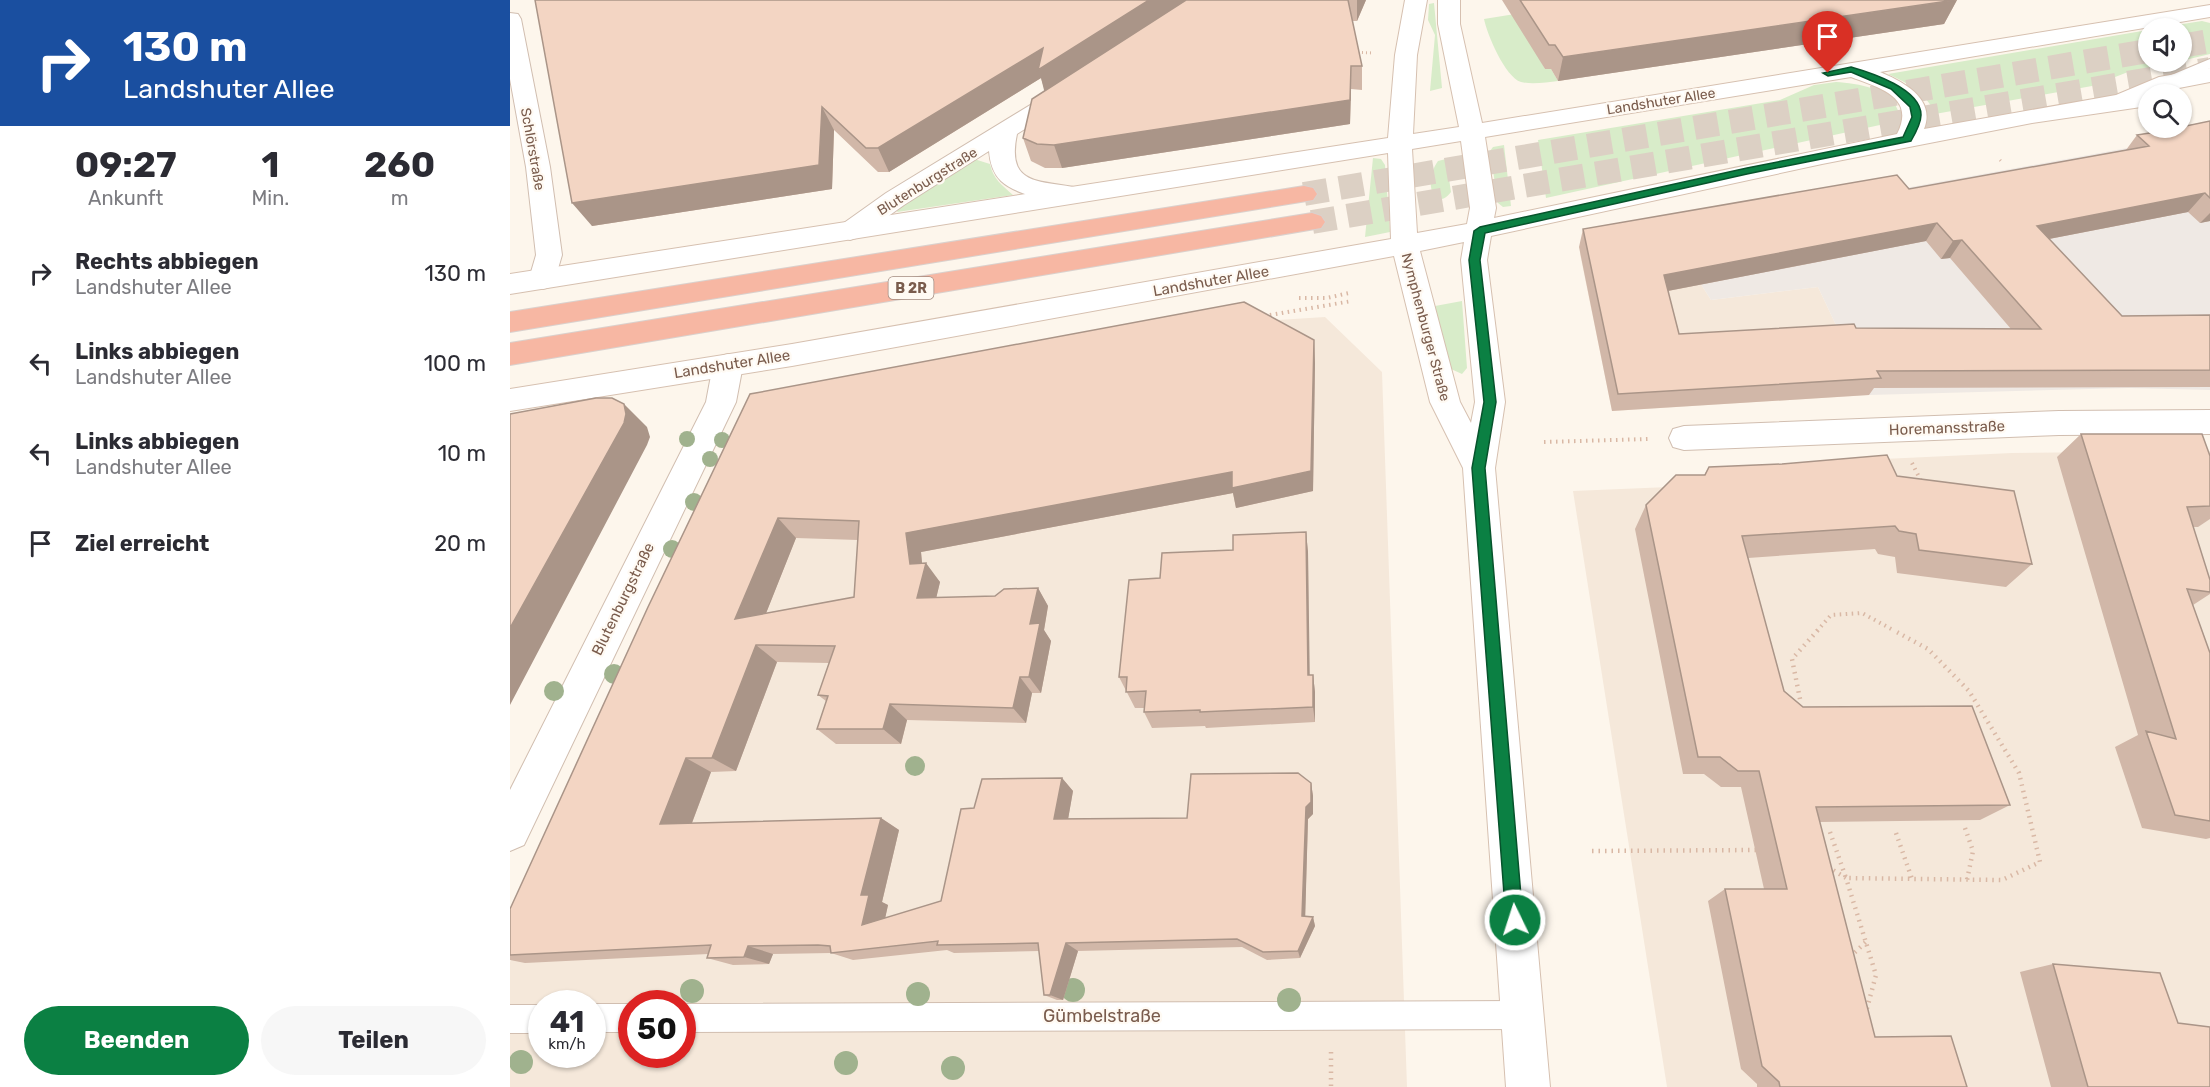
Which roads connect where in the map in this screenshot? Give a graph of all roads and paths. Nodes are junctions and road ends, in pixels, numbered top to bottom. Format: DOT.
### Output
graph roads {
  1 [pos="1416,0"];
  2 [pos="1449,0"];
  3 [pos="2210,11"];
  4 [pos="510,20"];
  5 [pos="1353,52"];
  6 [pos="1377,53"];
  7 [pos="2210,63"];
  8 [pos="1851,69"];
  9 [pos="2210,75"];
  10 [pos="1081,83"];
  11 [pos="2182,84"];
  12 [pos="2188,84"];
  13 [pos="2192,92"];
  14 [pos="2210,95"];
  15 [pos="2138,98"];
  16 [pos="2138,100"];
  17 [pos="2123,101"];
  18 [pos="1472,131"];
  19 [pos="1005,133"];
  20 [pos="1907,139"];
  21 [pos="1400,143"];
  22 [pos="1304,194"];
  23 [pos="1074,195"];
  24 [pos="1312,222"];
  25 [pos="850,231"];
  26 [pos="1480,231"];
  27 [pos="1405,246"];
  28 [pos="543,279"];
  29 [pos="510,284"];
  30 [pos="1352,301"];
  31 [pos="1258,317"];
  32 [pos="510,322"];
  33 [pos="510,354"];
  34 [pos="728,365"];
  35 [pos="510,400"];
  36 [pos="2210,422"];
  37 [pos="1896,430"];
  38 [pos="1684,438"];
  39 [pos="1544,442"];
  40 [pos="1479,468"];
  41 [pos="1925,490"];
  42 [pos="1800,699"];
  43 [pos="1965,828"];
  44 [pos="510,831"];
  45 [pos="1830,832"];
  46 [pos="1896,833"];
  47 [pos="1756,850"];
  48 [pos="1592,851"];
  49 [pos="1819,861"];
  50 [pos="1846,878"];
  51 [pos="1912,879"];
  52 [pos="1967,880"];
  53 [pos="1867,941"];
  54 [pos="1843,955"];
  55 [pos="1522,1015"];
  56 [pos="1865,1015"];
  57 [pos="696,1018"];
  58 [pos="510,1019"];
  59 [pos="528,1019"];
  60 [pos="1528,1087"];
  1 -- 21 [label="main road, Nymphenburger Straße"];
  2 -- 18 [label="main road, Nymphenburger Straße"];
  3 -- 8 [label="main road, Landshuter Allee"];
  4 -- 28 [label="main road, Schlörstraße"];
  5 -- 6 [label="path"];
  7 -- 11 [label="lane, Landshuter Allee"];
  8 -- 18 [label="main road, Landshuter Allee"];
  8 -- 20 [label="main road"];
  9 -- 12 [label="main road, Landshuter Allee"];
  10 -- 19 [label="main road, Blutenburgstraße"];
  13 -- 14 [label="main road, Landshuter Allee"];
  15 -- 17 [label="main road, Landshuter Allee"];
  16 -- 17 [label="main road, Landshuter Allee"];
  17 -- 20 [label="main road, Landshuter Allee"];
  18 -- 21 [label="main road, Landshuter Allee"];
  18 -- 26 [label="main road, Nymphenburger Straße"];
  19 -- 23 [label="main road, Blutenburgstraße"];
  19 -- 25 [label="main road, Blutenburgstraße"];
  20 -- 26 [label="main road, Landshuter Allee"];
  21 -- 23 [label="main road, Landshuter Allee"];
  21 -- 27 [label="main road, Nymphenburger Straße"];
  22 -- 32 [label="highway, B 2R"];
  23 -- 25 [label="main road, Landshuter Allee"];
  24 -- 33 [label="highway, B 2R"];
  25 -- 28 [label="main road, Landshuter Allee"];
  26 -- 27 [label="main road, Landshuter Allee"];
  26 -- 40 [label="main road, Nymphenburger Straße"];
  27 -- 34 [label="main road, Landshuter Allee"];
  27 -- 40 [label="main road, Nymphenburger Straße"];
  28 -- 29 [label="main road, Landshuter Allee"];
  30 -- 31 [label="path"];
  34 -- 35 [label="main road, Landshuter Allee"];
  34 -- 44 [label="main road, Blutenburgstraße"];
  36 -- 37 [label="main road, Horemansstraße"];
  37 -- 38 [label="main road, Horemansstraße"];
  37 -- 41 [label="path"];
  38 -- 39 [label="path"];
  40 -- 55 [label="main road, Nymphenburger Straße"];
  42 -- 52 [label="path"];
  43 -- 52 [label="path"];
  45 -- 50 [label="path"];
  46 -- 51 [label="path"];
  47 -- 48 [label="path"];
  49 -- 50 [label="path"];
  50 -- 51 [label="path"];
  50 -- 53 [label="path"];
  51 -- 52 [label="path"];
  53 -- 54 [label="path"];
  53 -- 56 [label="path"];
  55 -- 57 [label="lane, Gümbelstraße"];
  55 -- 60 [label="main road, Nymphenburger Straße"];
  58 -- 59 [label="lane"];
}
